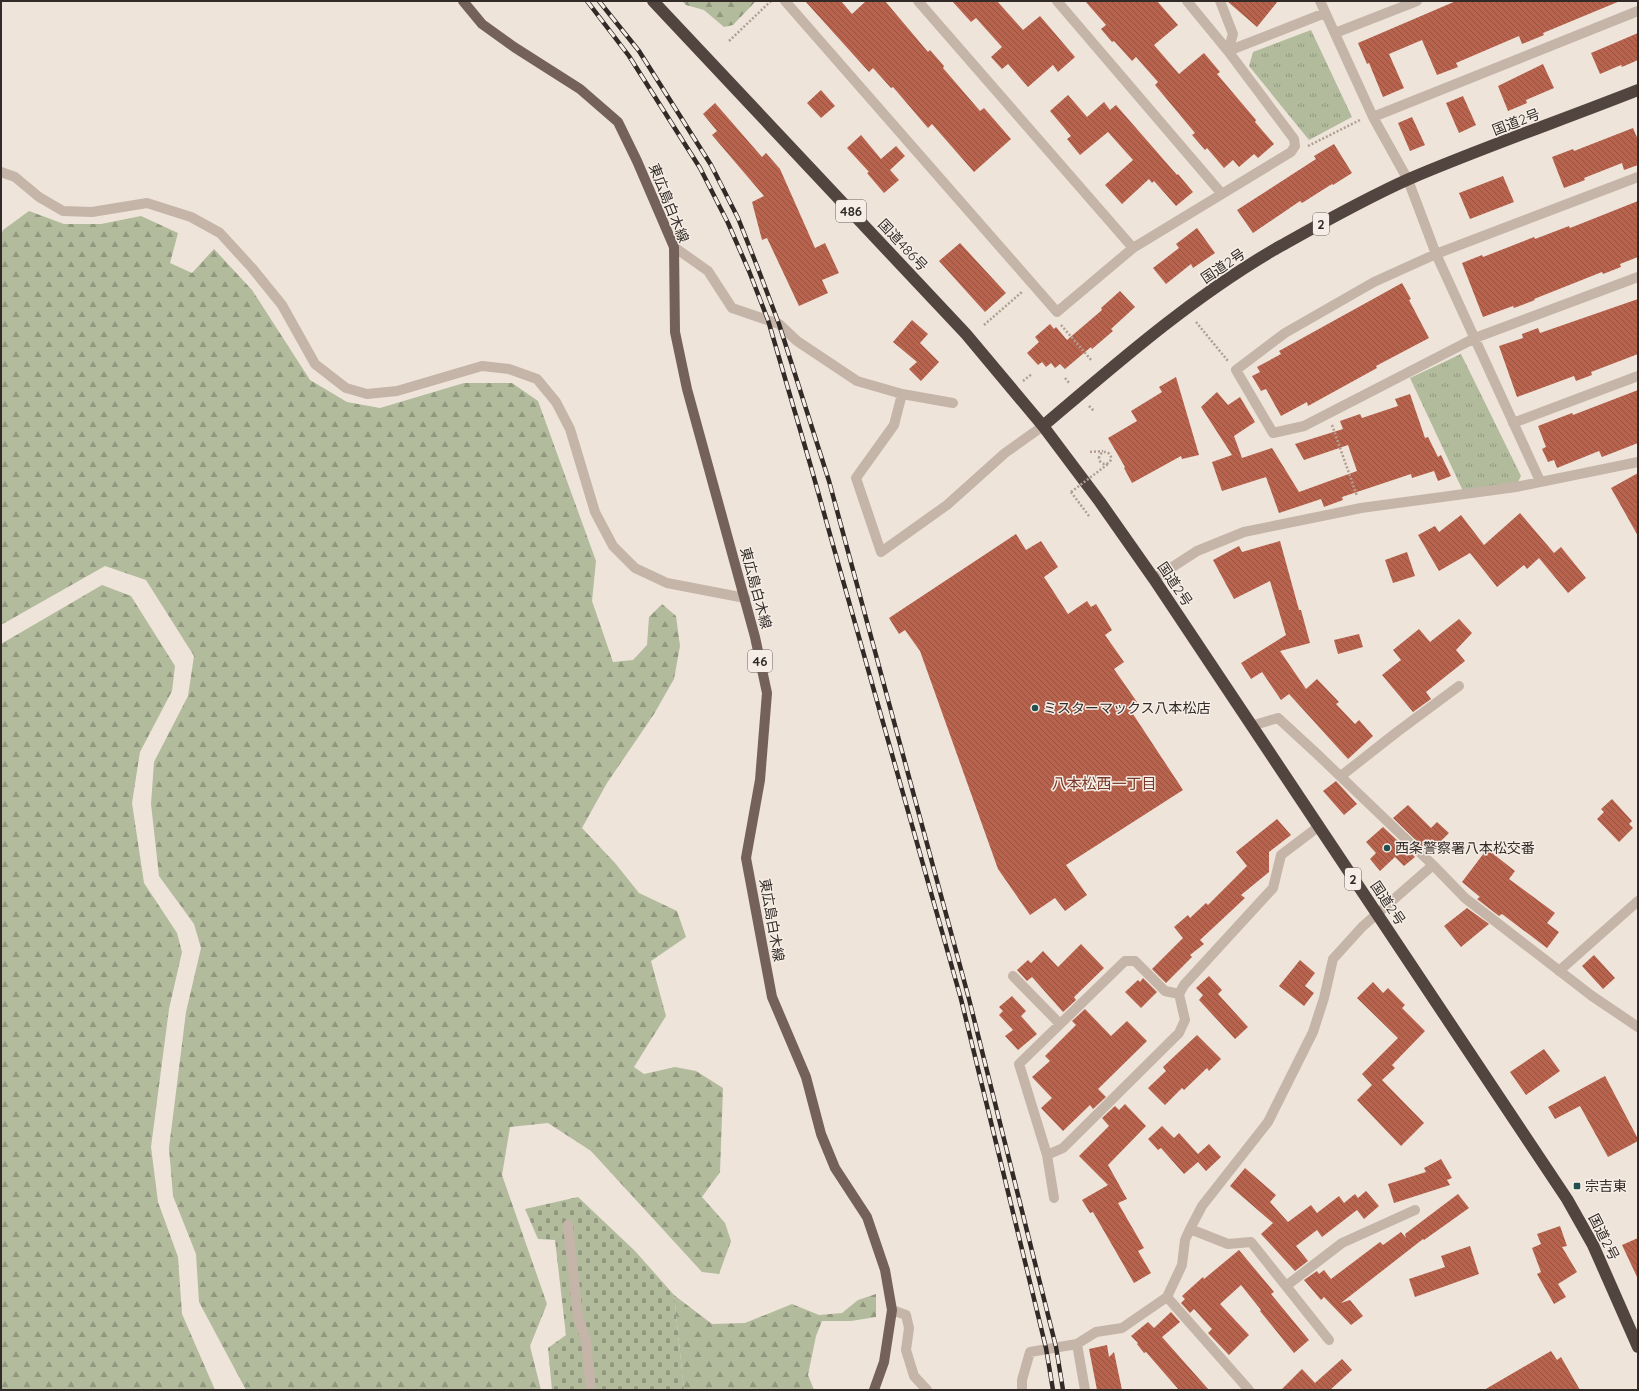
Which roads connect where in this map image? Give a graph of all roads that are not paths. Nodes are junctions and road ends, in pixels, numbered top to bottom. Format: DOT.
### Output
graph roads {
  1 [pos="463,1"];
  2 [pos="653,1"];
  3 [pos="785,1"];
  4 [pos="918,1"];
  5 [pos="1187,1"];
  6 [pos="1220,1"];
  7 [pos="1320,1"];
  8 [pos="1418,1"];
  9 [pos="1062,3"];
  10 [pos="1638,11"];
  11 [pos="1325,13"];
  12 [pos="1335,33"];
  13 [pos="1228,51"];
  14 [pos="1638,90"];
  15 [pos="1373,117"];
  16 [pos="1,172"];
  17 [pos="1638,177"];
  18 [pos="1408,180"];
  19 [pos="1222,194"];
  20 [pos="674,246"];
  21 [pos="1133,248"];
  22 [pos="1436,254"];
  23 [pos="1638,277"];
  24 [pos="1475,338"];
  25 [pos="1638,376"];
  26 [pos="902,394"];
  27 [pos="953,403"];
  28 [pos="1514,423"];
  29 [pos="1043,426"];
  30 [pos="1638,462"];
  31 [pos="1540,481"];
  32 [pos="1154,579"];
  33 [pos="745,598"];
  34 [pos="1460,686"];
  35 [pos="1250,726"];
  36 [pos="1341,776"];
  37 [pos="1318,827"];
  38 [pos="1433,865"];
  39 [pos="1638,901"];
  40 [pos="1376,914"];
  41 [pos="1559,971"];
  42 [pos="1013,976"];
  43 [pos="1179,994"];
  44 [pos="1060,1024"];
  45 [pos="1638,1027"];
  46 [pos="1047,1155"];
  47 [pos="1054,1198"];
  48 [pos="1415,1210"];
  49 [pos="568,1225"];
  50 [pos="1190,1229"];
  51 [pos="1286,1286"];
  52 [pos="1167,1297"];
  53 [pos="892,1310"];
  54 [pos="1329,1340"];
  55 [pos="1077,1344"];
  56 [pos="1638,1347"];
  57 [pos="591,1390"];
  58 [pos="874,1390"];
  59 [pos="926,1390"];
  60 [pos="1022,1390"];
  61 [pos="1084,1390"];
  62 [pos="1249,1390"];
  1 -- 20 [label="main road, 東広島白木線 / 46"];
  2 -- 29 [label="highway, 国道486号 / 486"];
  3 -- 21 [label="street"];
  4 -- 21 [label="street"];
  5 -- 13 [label="street"];
  6 -- 13 [label="street"];
  7 -- 11 [label="street"];
  8 -- 12 [label="street"];
  9 -- 19 [label="street"];
  10 -- 15 [label="street"];
  11 -- 12 [label="street"];
  11 -- 13 [label="street"];
  12 -- 15 [label="street"];
  13 -- 19 [label="street"];
  14 -- 18 [label="highway, 国道2号 / 2"];
  15 -- 18 [label="street"];
  16 -- 33 [label="street"];
  17 -- 22 [label="street"];
  18 -- 22 [label="street"];
  18 -- 29 [label="highway, 国道2号 / 2"];
  19 -- 21 [label="street"];
  20 -- 26 [label="street"];
  20 -- 33 [label="main road, 東広島白木線 / 46"];
  22 -- 24 [label="street"];
  22 -- 24 [label="street"];
  23 -- 24 [label="street"];
  24 -- 28 [label="street"];
  25 -- 28 [label="street"];
  26 -- 27 [label="street"];
  26 -- 29 [label="street"];
  28 -- 31 [label="street"];
  29 -- 32 [label="highway, 国道2号 / 2"];
  30 -- 31 [label="street"];
  31 -- 32 [label="street"];
  32 -- 35 [label="highway, 国道2号 / 2"];
  33 -- 53 [label="main road, 東広島白木線 / 46"];
  34 -- 36 [label="street"];
  35 -- 36 [label="street"];
  35 -- 37 [label="highway, 国道2号 / 2"];
  36 -- 38 [label="street"];
  37 -- 40 [label="highway, 国道2号 / 2"];
  37 -- 43 [label="street"];
  38 -- 40 [label="street"];
  38 -- 41 [label="street"];
  39 -- 41 [label="street"];
  40 -- 50 [label="street"];
  40 -- 56 [label="highway, 国道2号 / 2"];
  41 -- 45 [label="street"];
  42 -- 44 [label="street"];
  43 -- 44 [label="street"];
  43 -- 46 [label="street"];
  44 -- 46 [label="street"];
  46 -- 47 [label="street"];
  48 -- 51 [label="street"];
  49 -- 57 [label="street"];
  50 -- 51 [label="street"];
  50 -- 52 [label="street"];
  51 -- 54 [label="street"];
  52 -- 55 [label="street"];
  52 -- 62 [label="street"];
  53 -- 58 [label="main road, 東広島白木線 / 46"];
  53 -- 59 [label="street"];
  55 -- 60 [label="street"];
  55 -- 61 [label="street"];
}
